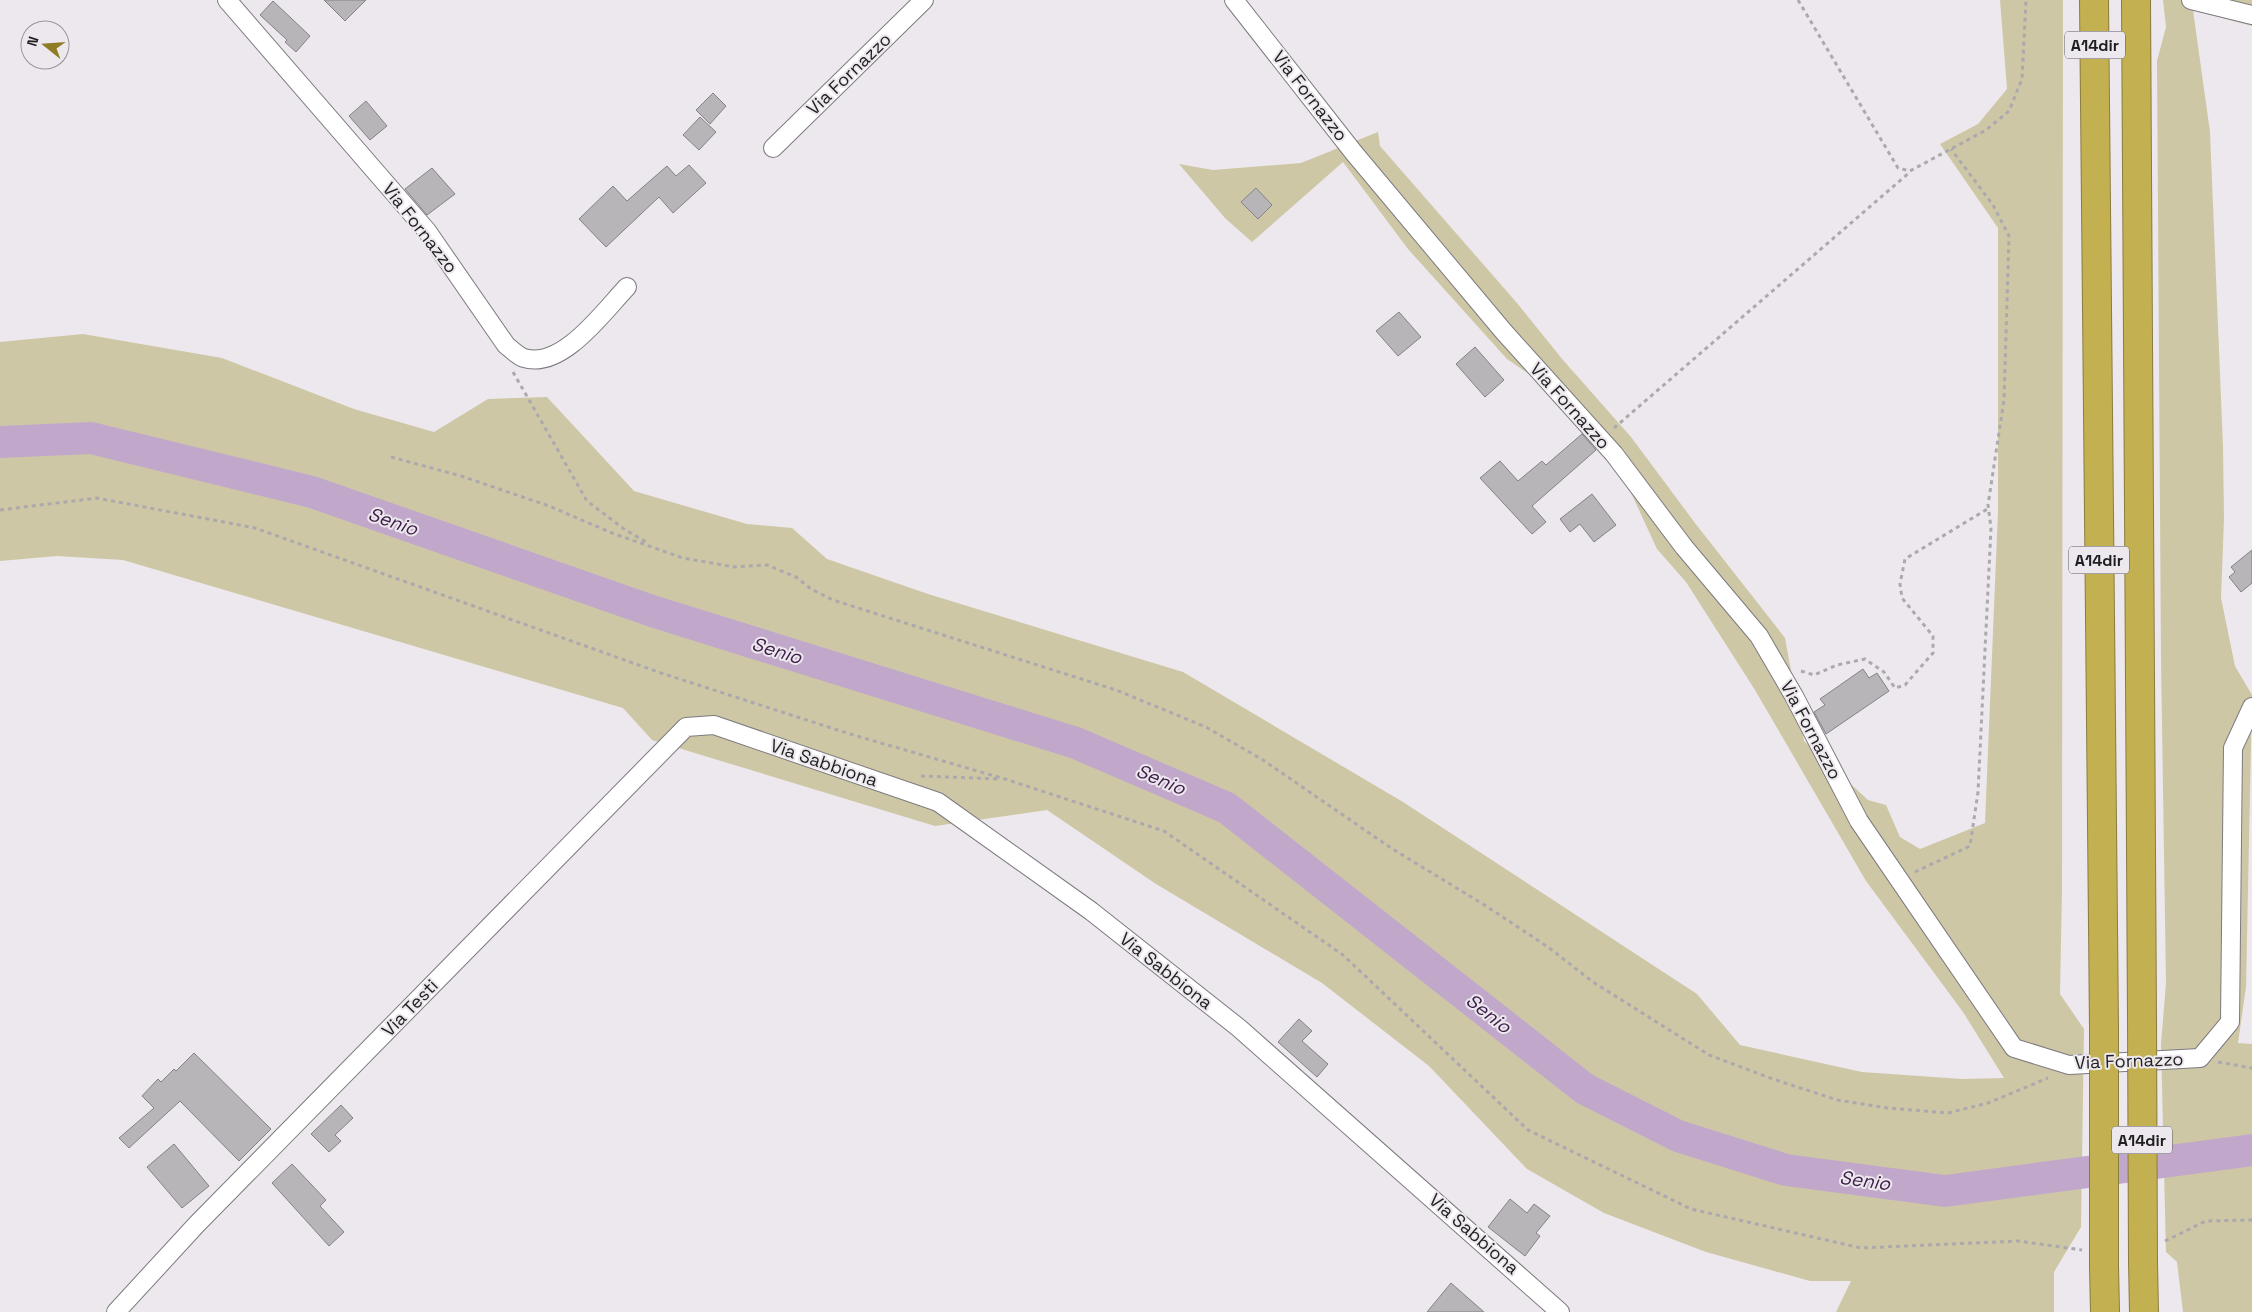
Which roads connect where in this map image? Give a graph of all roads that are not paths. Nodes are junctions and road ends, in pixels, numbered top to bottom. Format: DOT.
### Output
graph roads {
  1 [pos="227,0"];
  2 [pos="924,0"];
  3 [pos="1234,0"];
  4 [pos="2094,0"];
  5 [pos="2136,0"];
  6 [pos="2191,0"];
  7 [pos="2252,15"];
  8 [pos="773,148"];
  9 [pos="627,287"];
  10 [pos="2252,707"];
  11 [pos="714,726"];
  12 [pos="116,1312"];
  13 [pos="1560,1312"];
  14 [pos="2105,1312"];
  15 [pos="2144,1312"];
  1 -- 9 [label="street, Via Fornazzo"];
  2 -- 8 [label="street, Via Fornazzo"];
  3 -- 10 [label="street, Via Fornazzo"];
  4 -- 14 [label="highway, A14dir, bridge"];
  5 -- 15 [label="highway, A14dir, bridge"];
  6 -- 7 [label="street"];
  11 -- 12 [label="street, Via Testi"];
  11 -- 13 [label="street, Via Sabbiona"];
}
